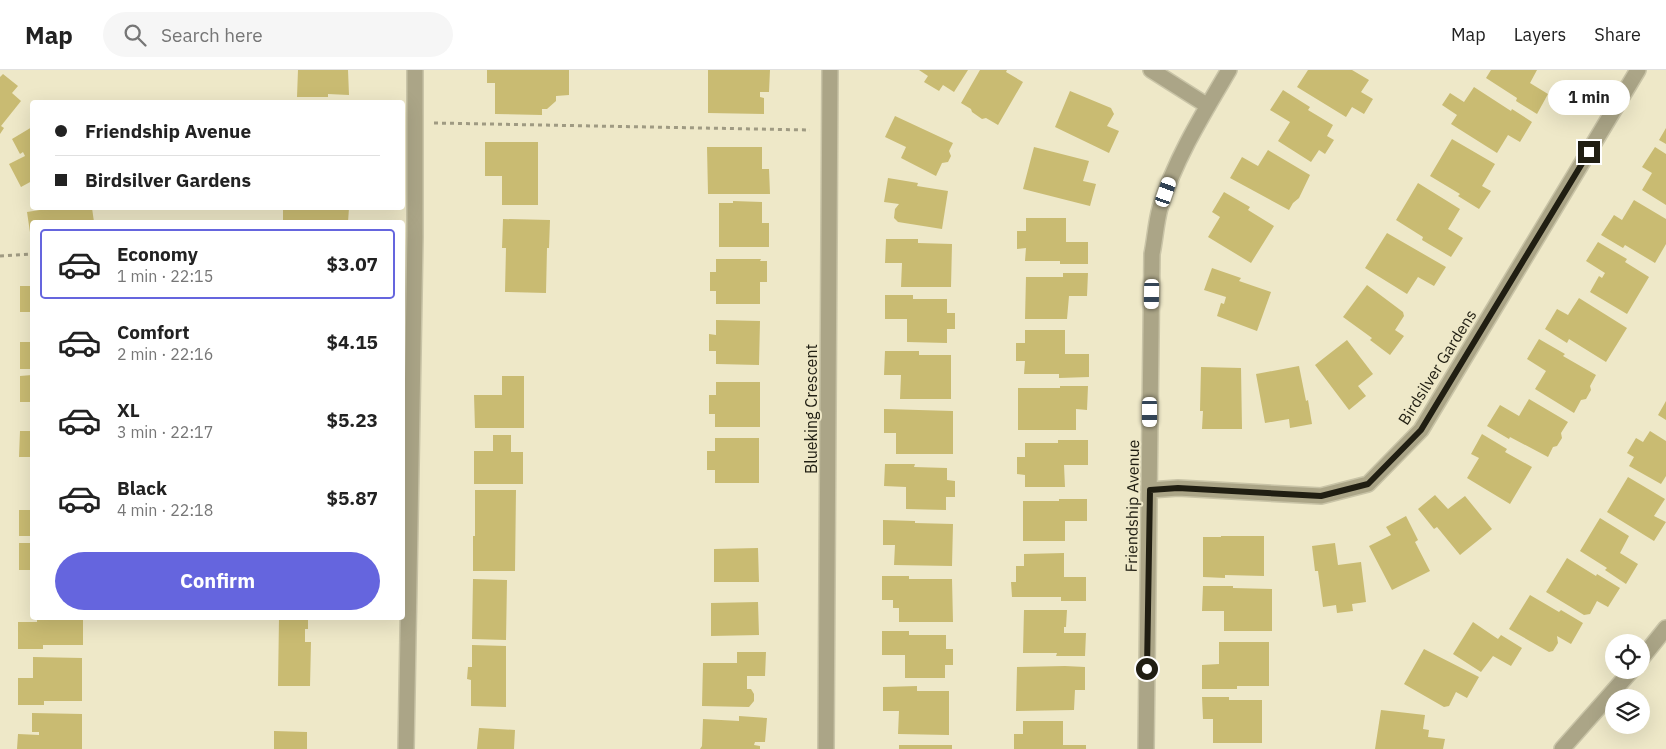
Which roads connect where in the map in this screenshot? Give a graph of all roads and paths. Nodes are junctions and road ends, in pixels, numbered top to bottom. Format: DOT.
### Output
graph roads {
  1 [pos="415,70"];
  2 [pos="830,70"];
  3 [pos="1151,70"];
  4 [pos="1229,70"];
  5 [pos="1638,70"];
  6 [pos="1208,106"];
  7 [pos="415,122"];
  8 [pos="831,130"];
  9 [pos="30,254"];
  10 [pos="0,256"];
  11 [pos="1150,490"];
  12 [pos="1666,628"];
  13 [pos="1650,648"];
  14 [pos="1624,679"];
  15 [pos="406,749"];
  16 [pos="826,749"];
  17 [pos="1146,749"];
  18 [pos="1562,749"];
  1 -- 7 [label="street"];
  2 -- 8 [label="street, Blueking Crescent"];
  3 -- 6 [label="street"];
  4 -- 6 [label="street, Friendship Avenue"];
  5 -- 11 [label="street, Birdsilver Gardens"];
  6 -- 11 [label="street, Friendship Avenue"];
  7 -- 8 [label="path"];
  7 -- 15 [label="street"];
  8 -- 16 [label="street, Blueking Crescent"];
  9 -- 10 [label="path"];
  11 -- 17 [label="street, Friendship Avenue"];
  12 -- 13 [label="street"];
  14 -- 18 [label="street"];
}
